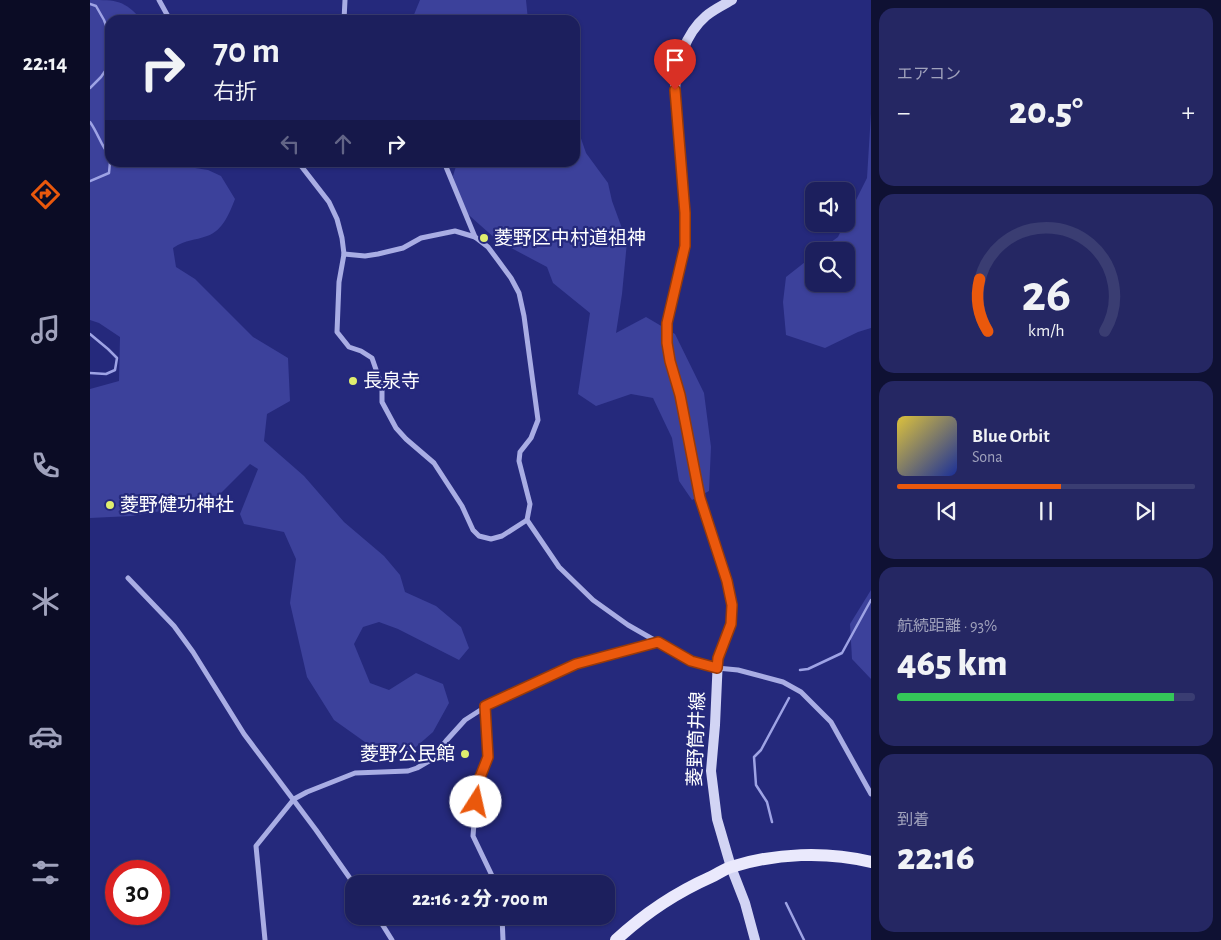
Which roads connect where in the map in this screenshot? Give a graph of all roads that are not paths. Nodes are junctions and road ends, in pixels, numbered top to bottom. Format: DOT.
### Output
graph roads {
  1 [pos="159,0"];
  2 [pos="345,0"];
  3 [pos="732,0"];
  4 [pos="714,5"];
  5 [pos="167,15"];
  6 [pos="344,15"];
  7 [pos="302,167"];
  8 [pos="446,167"];
  9 [pos="475,236"];
  10 [pos="344,254"];
  11 [pos="527,520"];
  12 [pos="128,578"];
  13 [pos="658,642"];
  14 [pos="717,668"];
  15 [pos="485,706"];
  16 [pos="871,794"];
  17 [pos="294,799"];
  18 [pos="871,862"];
  19 [pos="731,867"];
  20 [pos="348,875"];
  21 [pos="492,875"];
  22 [pos="383,925"];
  23 [pos="502,925"];
  24 [pos="265,940"];
  25 [pos="392,940"];
  26 [pos="503,940"];
  27 [pos="616,940"];
  28 [pos="755,940"];
  1 -- 5 [label="street"];
  2 -- 6 [label="street"];
  3 -- 4 [label="main road, 菱野筒井線"];
  4 -- 14 [label="main road, 菱野筒井線"];
  7 -- 10 [label="street"];
  8 -- 9 [label="street"];
  9 -- 10 [label="street"];
  9 -- 11 [label="street"];
  10 -- 11 [label="street"];
  11 -- 13 [label="street"];
  12 -- 17 [label="street"];
  13 -- 14 [label="street"];
  13 -- 15 [label="street"];
  14 -- 16 [label="street"];
  14 -- 19 [label="main road, 菱野筒井線"];
  15 -- 17 [label="street"];
  15 -- 21 [label="street"];
  17 -- 20 [label="street"];
  17 -- 24 [label="street"];
  18 -- 19 [label="main road"];
  19 -- 27 [label="main road"];
  19 -- 28 [label="main road, 菱野筒井線"];
  22 -- 25 [label="street"];
  23 -- 26 [label="street"];
}
